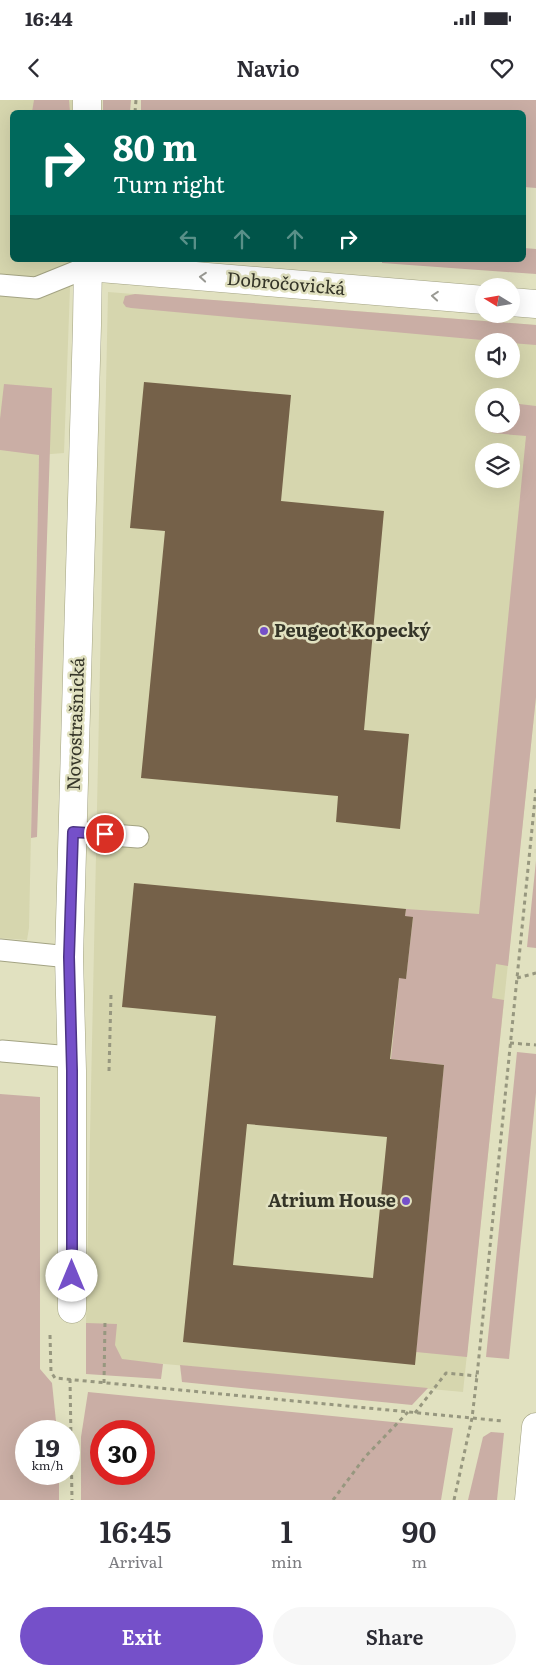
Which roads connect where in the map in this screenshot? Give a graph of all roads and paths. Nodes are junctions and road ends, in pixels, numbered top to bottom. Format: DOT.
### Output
graph roads {
  1 [pos="88,264"];
  2 [pos="0,285"];
  3 [pos="475,299"];
  4 [pos="520,303"];
  5 [pos="536,304"];
  6 [pos="536,789"];
  7 [pos="73,832"];
  8 [pos="138,837"];
  9 [pos="0,950"];
  10 [pos="69,957"];
  11 [pos="536,973"];
  12 [pos="517,978"];
  13 [pos="111,994"];
  14 [pos="510,1043"];
  15 [pos="536,1045"];
  16 [pos="2,1051"];
  17 [pos="71,1057"];
  18 [pos="109,1064"];
  19 [pos="72,1309"];
  20 [pos="105,1318"];
  21 [pos="477,1376"];
  22 [pos="55,1378"];
  23 [pos="70,1379"];
  24 [pos="104,1383"];
  25 [pos="408,1412"];
  26 [pos="415,1413"];
  27 [pos="472,1418"];
  28 [pos="504,1421"];
  29 [pos="536,1427"];
  30 [pos="72,1500"];
  31 [pos="333,1500"];
  32 [pos="454,1500"];
  33 [pos="528,1500"];
  1 -- 2 [label="lane"];
  3 -- 1 [label="street, Dobročovická, one-way"];
  1 -- 7 [label="street, Novostrašnická"];
  4 -- 5 [label="street"];
  6 -- 12 [label="path"];
  7 -- 8 [label="lane"];
  7 -- 10 [label="street, Novostrašnická"];
  9 -- 10 [label="lane"];
  10 -- 17 [label="street, Novostrašnická"];
  11 -- 12 [label="path"];
  12 -- 14 [label="path"];
  13 -- 18 [label="path"];
  14 -- 15 [label="path"];
  14 -- 21 [label="path"];
  16 -- 17 [label="lane"];
  17 -- 19 [label="street, Novostrašnická"];
  20 -- 24 [label="path"];
  21 -- 26 [label="path"];
  21 -- 27 [label="path"];
  22 -- 23 [label="path"];
  23 -- 24 [label="path"];
  23 -- 30 [label="path"];
  24 -- 25 [label="path"];
  25 -- 26 [label="path"];
  25 -- 31 [label="path"];
  26 -- 27 [label="path"];
  27 -- 28 [label="path"];
  27 -- 32 [label="path"];
  29 -- 33 [label="street"];
}
